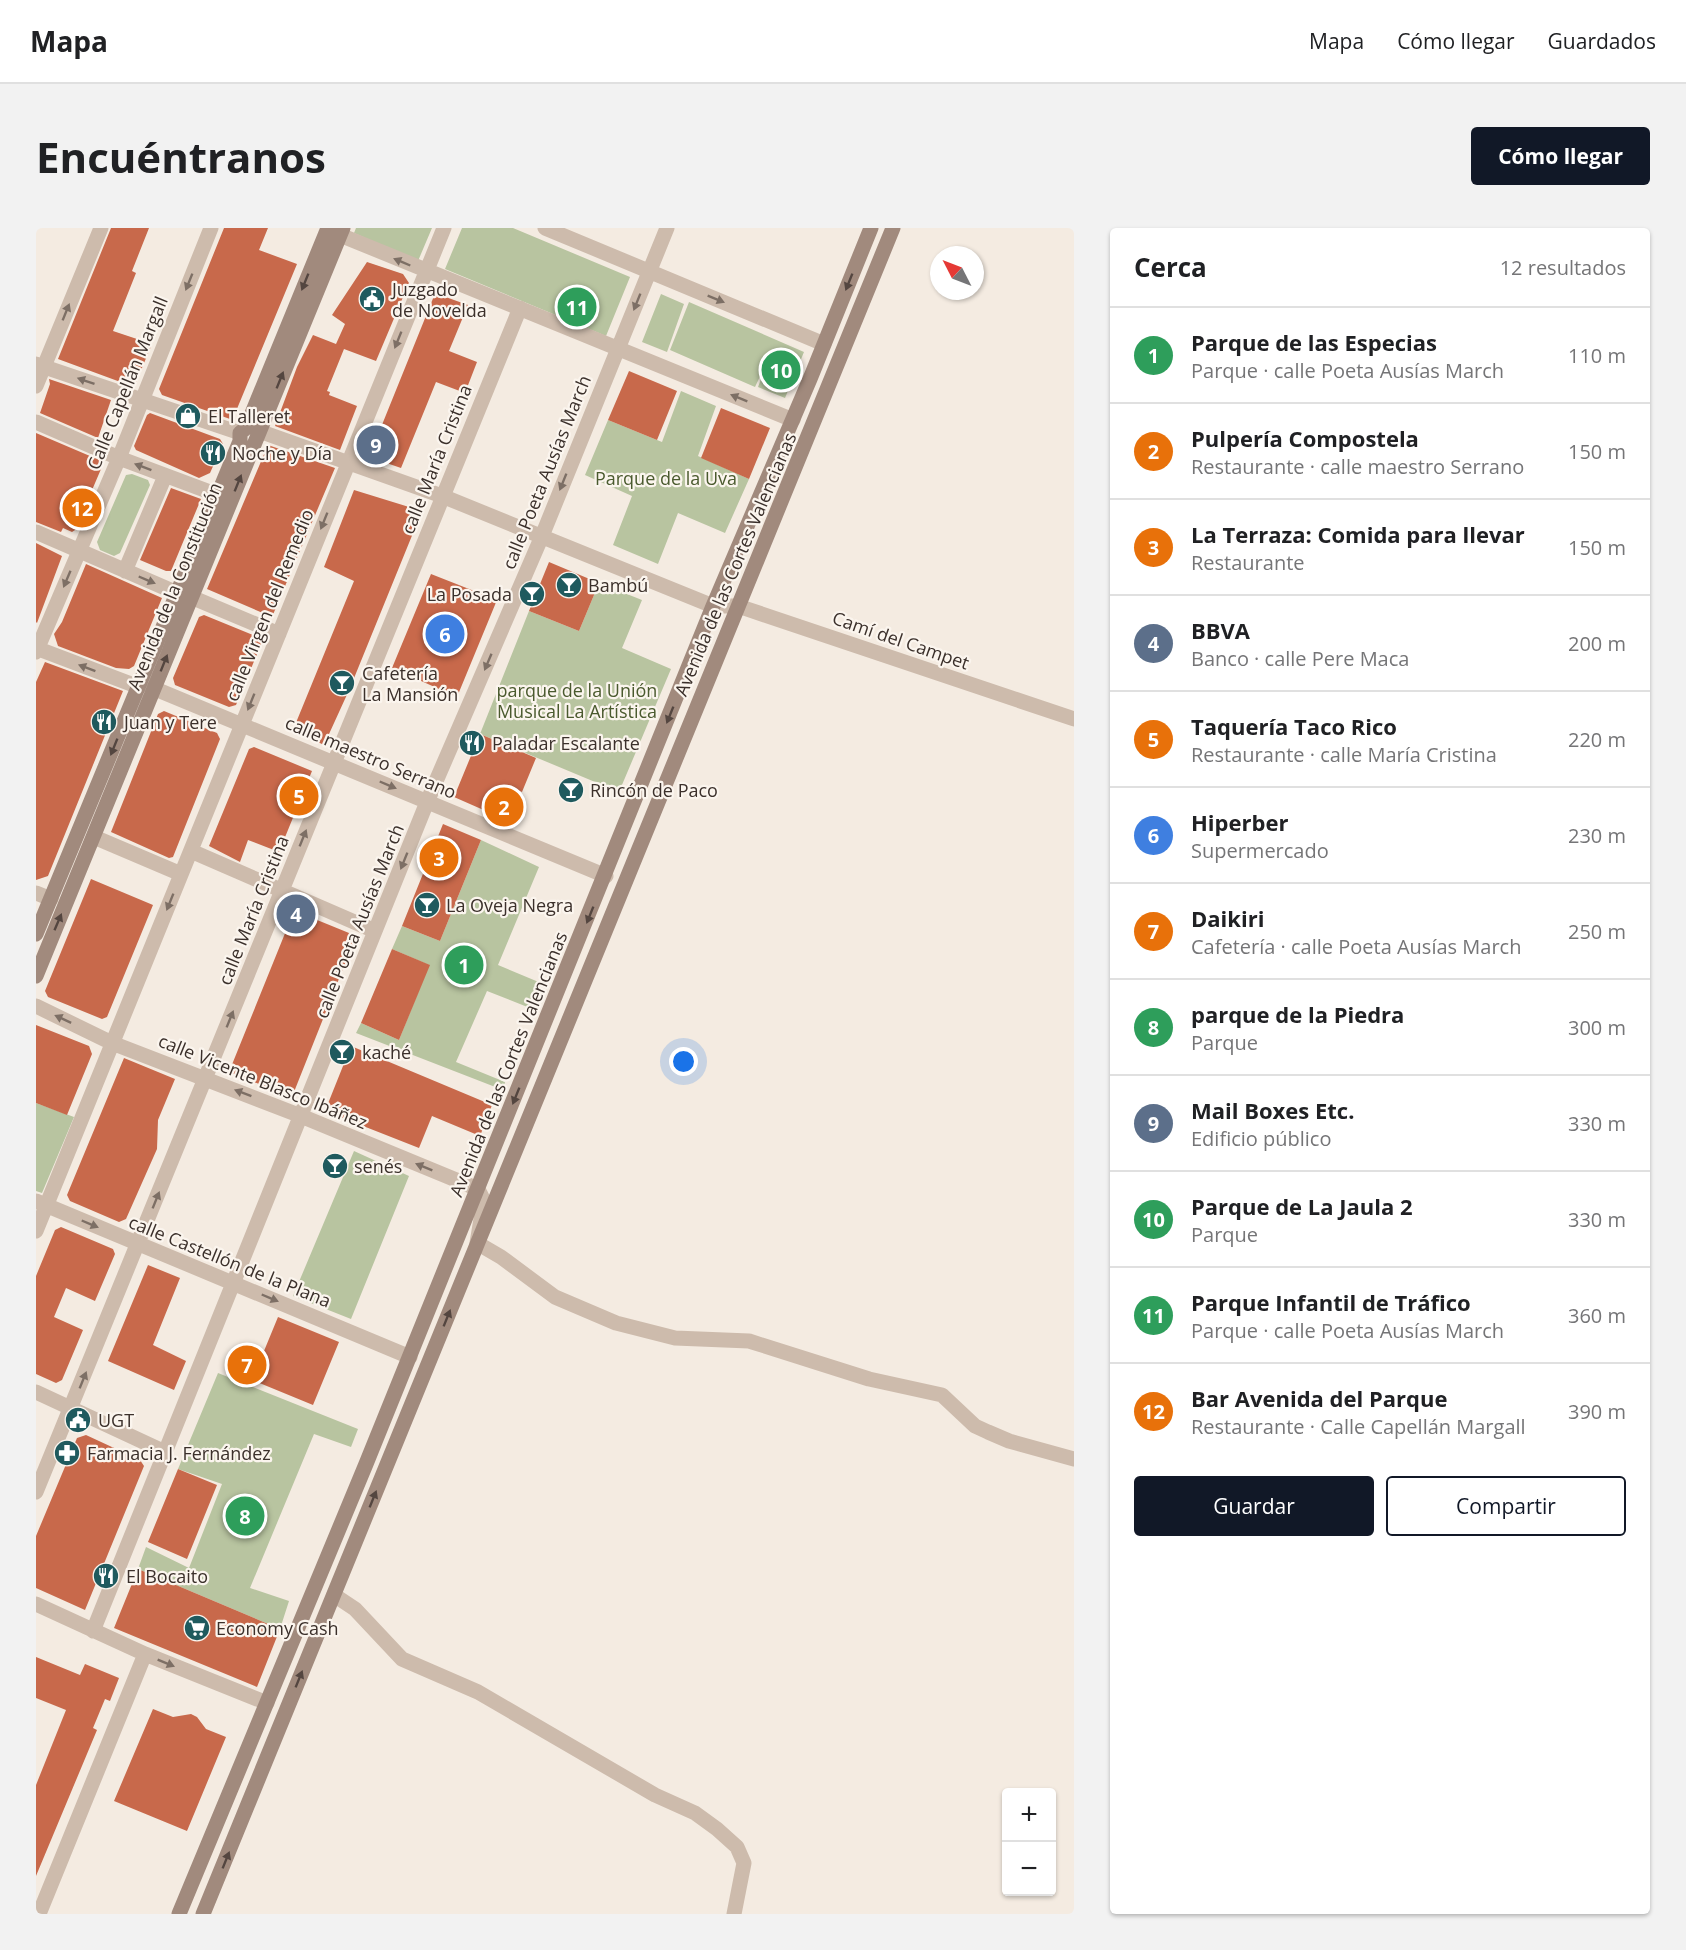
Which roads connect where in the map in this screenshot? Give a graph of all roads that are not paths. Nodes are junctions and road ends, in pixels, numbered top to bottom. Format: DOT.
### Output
graph roads {
  1 [pos="101,228"];
  2 [pos="212,228"];
  3 [pos="444,228"];
  4 [pos="667,228"];
  5 [pos="871,228"];
  6 [pos="893,228"];
  7 [pos="550,229"];
  8 [pos="332,230"];
  9 [pos="426,272"];
  10 [pos="649,272"];
  11 [pos="520,308"];
  12 [pos="824,344"];
  13 [pos="618,349"];
  14 [pos="40,365"];
  15 [pos="36,386"];
  16 [pos="142,400"];
  17 [pos="793,420"];
  18 [pos="36,422"];
  19 [pos="249,435"];
  20 [pos="119,458"];
  21 [pos="348,463"];
  22 [pos="165,476"];
  23 [pos="218,495"];
  24 [pos="442,496"];
  25 [pos="36,532"];
  26 [pos="542,536"];
  27 [pos="80,549"];
  28 [pos="124,570"];
  29 [pos="184,595"];
  30 [pos="713,606"];
  31 [pos="738,606"];
  32 [pos="279,634"];
  33 [pos="36,649"];
  34 [pos="146,688"];
  35 [pos="1074,719"];
  36 [pos="242,725"];
  37 [pos="334,762"];
  38 [pos="427,802"];
  39 [pos="94,837"];
  40 [pos="191,851"];
  41 [pos="181,874"];
  42 [pos="606,876"];
  43 [pos="282,890"];
  44 [pos="36,892"];
  45 [pos="51,899"];
  46 [pos="375,931"];
  47 [pos="36,934"];
  48 [pos="36,976"];
  49 [pos="36,1006"];
  50 [pos="112,1043"];
  51 [pos="206,1079"];
  52 [pos="301,1116"];
  53 [pos="478,1189"];
  54 [pos="42,1203"];
  55 [pos="36,1231"];
  56 [pos="477,1243"];
  57 [pos="138,1245"];
  58 [pos="233,1283"];
  59 [pos="410,1357"];
  60 [pos="36,1392"];
  61 [pos="72,1409"];
  62 [pos="165,1452"];
  63 [pos="1074,1459"];
  64 [pos="36,1492"];
  65 [pos="334,1595"];
  66 [pos="36,1604"];
  67 [pos="93,1630"];
  68 [pos="145,1654"];
  69 [pos="267,1703"];
  70 [pos="39,1914"];
  71 [pos="178,1914"];
  72 [pos="203,1914"];
  73 [pos="734,1914"];
  14 -- 1 [label="street, one-way"];
  2 -- 16 [label="street, Calle Capellán Margall, one-way"];
  3 -- 9 [label="street, calle Virgen del Remedio"];
  4 -- 10 [label="street, calle Poeta Ausías March"];
  5 -- 12 [label="street, Avenida de las Cortes Valencianas, one-way"];
  6 -- 31 [label="street, Avenida de las Cortes Valencianas"];
  7 -- 10 [label="street"];
  9 -- 8 [label="street, one-way"];
  8 -- 19 [label="street, Avenida de la Constitución"];
  9 -- 11 [label="street"];
  9 -- 21 [label="street, calle Virgen del Remedio, one-way"];
  10 -- 12 [label="street, one-way"];
  10 -- 13 [label="street, calle Poeta Ausías March, one-way"];
  11 -- 13 [label="street"];
  11 -- 24 [label="street, calle María Cristina"];
  12 -- 17 [label="street, Avenida de las Cortes Valencianas"];
  17 -- 13 [label="street, one-way"];
  13 -- 26 [label="street, calle Poeta Ausías March, one-way"];
  14 -- 15 [label="street"];
  16 -- 14 [label="street, one-way"];
  16 -- 19 [label="street"];
  16 -- 20 [label="street, Calle Capellán Margall"];
  17 -- 30 [label="street, Avenida de las Cortes Valencianas"];
  18 -- 20 [label="street"];
  19 -- 21 [label="street"];
  19 -- 23 [label="street, Avenida de la Constitución"];
  29 -- 19 [label="street, Avenida de la Constitución, one-way"];
  22 -- 20 [label="street, one-way"];
  20 -- 27 [label="street, Calle Capellán Margall"];
  21 -- 24 [label="street"];
  21 -- 32 [label="street, calle Virgen del Remedio, one-way"];
  22 -- 23 [label="street"];
  22 -- 28 [label="street"];
  23 -- 29 [label="street, Avenida de la Constitución"];
  24 -- 26 [label="street"];
  24 -- 37 [label="street, calle María Cristina"];
  25 -- 27 [label="street"];
  26 -- 30 [label="street"];
  26 -- 38 [label="street, calle Poeta Ausías March, one-way"];
  27 -- 28 [label="street"];
  27 -- 33 [label="street, Calle Capellán Margall, one-way"];
  28 -- 29 [label="street, one-way"];
  29 -- 32 [label="street"];
  29 -- 34 [label="street, Avenida de la Constitución"];
  30 -- 31 [label="street, Camí del Campet"];
  30 -- 42 [label="street, Avenida de las Cortes Valencianas, one-way"];
  31 -- 35 [label="street, Camí del Campet"];
  31 -- 56 [label="street, Avenida de las Cortes Valencianas"];
  32 -- 36 [label="street, calle Virgen del Remedio, one-way"];
  34 -- 33 [label="street, calle maestro Serrano, one-way"];
  34 -- 36 [label="street, calle maestro Serrano"];
  34 -- 39 [label="street, Avenida de la Constitución"];
  34 -- 45 [label="street, Avenida de la Constitución, one-way"];
  36 -- 37 [label="street, calle maestro Serrano"];
  36 -- 40 [label="street, calle Virgen del Remedio"];
  37 -- 38 [label="street, calle maestro Serrano, one-way"];
  43 -- 37 [label="street, calle María Cristina, one-way"];
  38 -- 42 [label="street, calle maestro Serrano"];
  38 -- 46 [label="street, calle Poeta Ausías March, one-way"];
  39 -- 41 [label="street"];
  48 -- 39 [label="street, Avenida de la Constitución, one-way"];
  40 -- 41 [label="street, calle Virgen del Remedio"];
  40 -- 43 [label="street"];
  41 -- 50 [label="street, calle Virgen del Remedio, one-way"];
  42 -- 53 [label="street, Avenida de las Cortes Valencianas, one-way"];
  43 -- 46 [label="street"];
  51 -- 43 [label="street, calle María Cristina, one-way"];
  44 -- 45 [label="street"];
  45 -- 47 [label="street, Avenida de la Constitución"];
  46 -- 52 [label="street, calle Poeta Ausías March"];
  50 -- 49 [label="street, calle Vicente Blasco Ibáñez, one-way"];
  50 -- 51 [label="street, calle Vicente Blasco Ibáñez"];
  50 -- 54 [label="street, calle Virgen del Remedio"];
  52 -- 51 [label="street, calle Vicente Blasco Ibáñez, one-way"];
  57 -- 51 [label="street, calle María Cristina, one-way"];
  53 -- 52 [label="street, calle Vicente Blasco Ibáñez, one-way"];
  52 -- 58 [label="street, calle Poeta Ausías March"];
  53 -- 56 [label="street"];
  53 -- 59 [label="street, Avenida de las Cortes Valencianas"];
  54 -- 55 [label="street, calle Virgen del Remedio"];
  54 -- 57 [label="street, calle Castellón de la Plana, one-way"];
  56 -- 63 [label="street"];
  65 -- 56 [label="street, Avenida de las Cortes Valencianas, one-way"];
  57 -- 58 [label="street, calle Castellón de la Plana"];
  61 -- 57 [label="street, calle María Cristina, one-way"];
  58 -- 59 [label="street, calle Castellón de la Plana, one-way"];
  58 -- 62 [label="street, calle Poeta Ausías March"];
  59 -- 69 [label="street, Avenida de las Cortes Valencianas"];
  60 -- 61 [label="street"];
  61 -- 62 [label="street"];
  61 -- 64 [label="street, calle María Cristina"];
  62 -- 67 [label="street, calle Poeta Ausías March"];
  72 -- 65 [label="street, Avenida de las Cortes Valencianas, one-way"];
  65 -- 73 [label="street"];
  66 -- 67 [label="street"];
  67 -- 68 [label="street"];
  68 -- 69 [label="street, one-way"];
  68 -- 70 [label="street"];
  69 -- 71 [label="street, Avenida de las Cortes Valencianas"];
}
